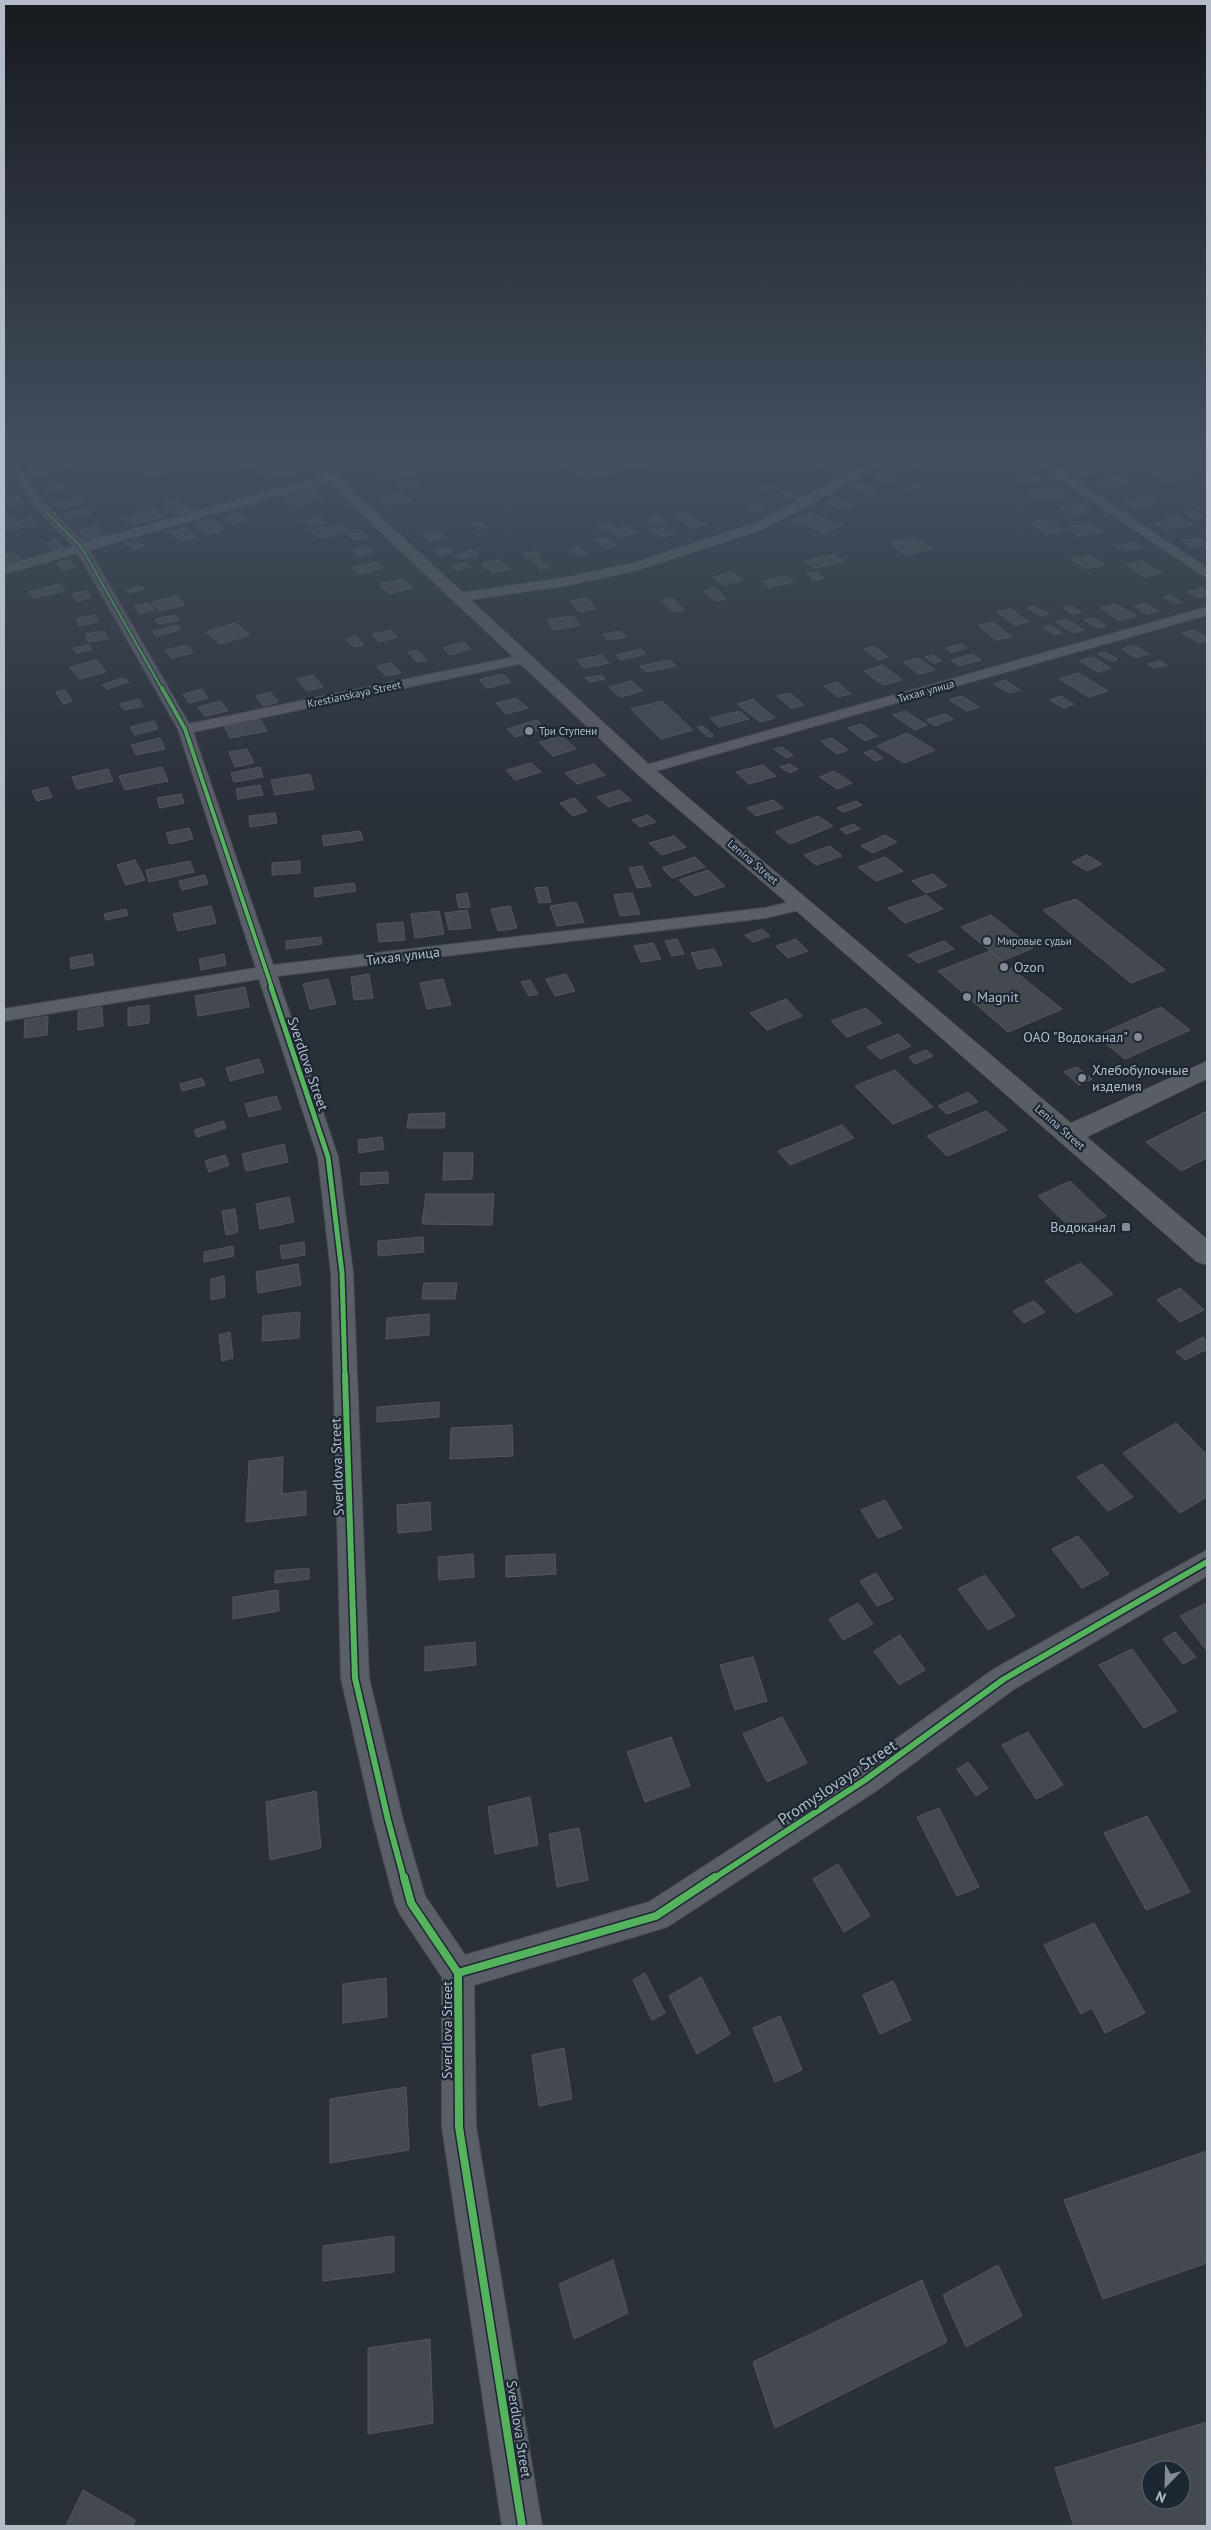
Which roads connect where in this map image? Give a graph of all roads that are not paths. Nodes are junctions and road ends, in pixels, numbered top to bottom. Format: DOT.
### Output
graph roads {
  1 [pos="98,576"];
  2 [pos="437,576"];
  3 [pos="594,576"];
  4 [pos="460,597"];
  5 [pos="1207,611"];
  6 [pos="524,659"];
  7 [pos="185,728"];
  8 [pos="644,770"];
  9 [pos="802,904"];
  10 [pos="265,972"];
  11 [pos="4,1015"];
  12 [pos="1207,1069"];
  13 [pos="1068,1135"];
  14 [pos="1207,1255"];
  15 [pos="1207,1562"];
  16 [pos="458,1973"];
  17 [pos="522,2526"];
  1 -- 7 [label="street, Sverdlova Street"];
  2 -- 4 [label="main road, Lenina Street"];
  3 -- 4 [label="street"];
  4 -- 6 [label="main road, Lenina Street"];
  5 -- 8 [label="street, Тихая улица"];
  6 -- 7 [label="street, Krestianskaya Street"];
  6 -- 8 [label="main road, Lenina Street"];
  7 -- 10 [label="street, Sverdlova Street"];
  8 -- 9 [label="main road, Lenina Street"];
  9 -- 10 [label="street, Тихая улица"];
  9 -- 13 [label="main road, Lenina Street"];
  10 -- 11 [label="street, Тихая улица"];
  10 -- 16 [label="street, Sverdlova Street"];
  12 -- 13 [label="main road"];
  13 -- 14 [label="main road, Lenina Street"];
  15 -- 16 [label="street, Promyslovaya Street"];
  16 -- 17 [label="street, Sverdlova Street"];
}
